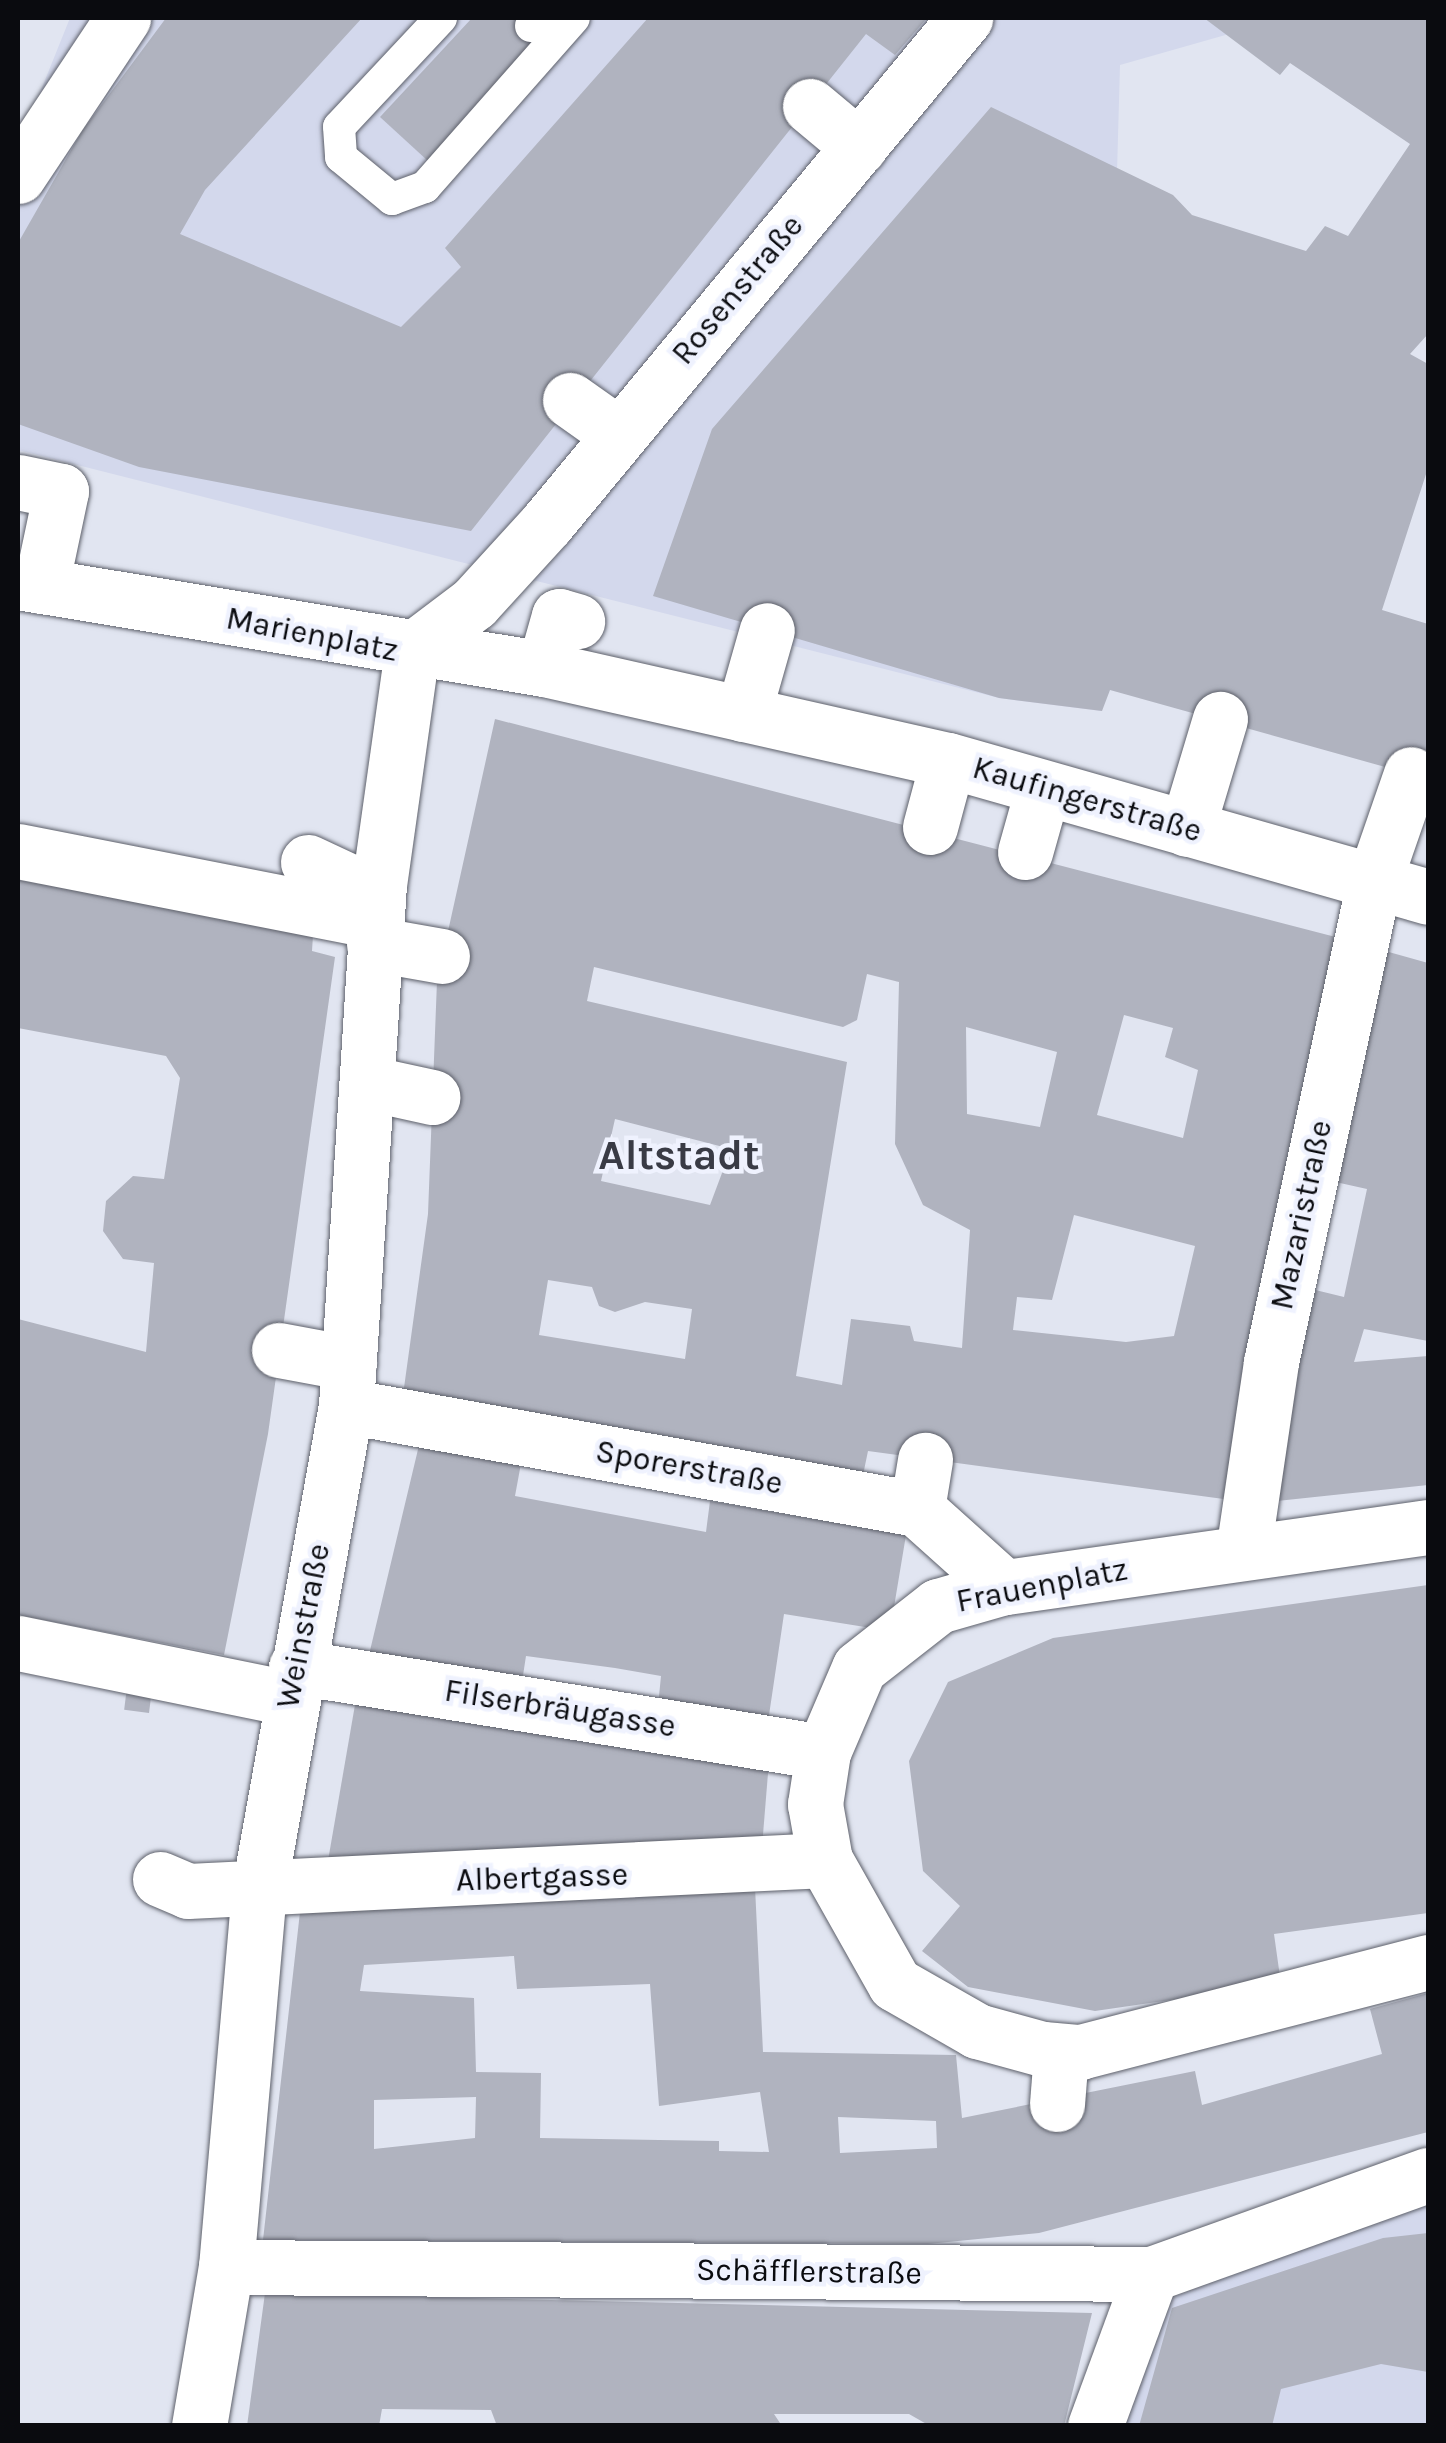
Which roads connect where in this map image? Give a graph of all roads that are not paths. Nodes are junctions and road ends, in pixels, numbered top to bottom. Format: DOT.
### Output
graph roads {
  1 [pos="123,18"];
  2 [pos="440,18"];
  3 [pos="574,18"];
  4 [pos="965,18"];
  5 [pos="810,106"];
  6 [pos="860,147"];
  7 [pos="18,176"];
  8 [pos="570,400"];
  9 [pos="618,434"];
  10 [pos="18,482"];
  11 [pos="30,584"];
  12 [pos="576,622"];
  13 [pos="767,630"];
  14 [pos="412,650"];
  15 [pos="544,669"];
  16 [pos="743,714"];
  17 [pos="1220,719"];
  18 [pos="948,760"];
  19 [pos="1411,774"];
  20 [pos="1044,788"];
  21 [pos="930,827"];
  22 [pos="1187,829"];
  23 [pos="18,851"];
  24 [pos="1025,852"];
  25 [pos="1374,882"];
  26 [pos="348,895"];
  27 [pos="1428,897"];
  28 [pos="442,956"];
  29 [pos="368,1083"];
  30 [pos="432,1097"];
  31 [pos="279,1350"];
  32 [pos="348,1385"];
  33 [pos="1428,1527"];
  34 [pos="1242,1552"];
  35 [pos="1004,1587"];
  36 [pos="18,1643"];
  37 [pos="293,1682"];
  38 [pos="823,1752"];
  39 [pos="825,1860"];
  40 [pos="259,1888"];
  41 [pos="168,1889"];
  42 [pos="1428,1962"];
  43 [pos="1428,2174"];
  44 [pos="226,2267"];
  45 [pos="1151,2274"];
  46 [pos="1090,2406"];
  47 [pos="218,2415"];
  1 -- 7 [label="street"];
  2 -- 3 [label="lane"];
  4 -- 6 [label="street, Rosenstraße"];
  5 -- 6 [label="street"];
  6 -- 9 [label="street, Rosenstraße"];
  8 -- 9 [label="street"];
  9 -- 14 [label="street, Rosenstraße"];
  10 -- 11 [label="street, Marienplatz"];
  11 -- 14 [label="street, Marienplatz"];
  12 -- 15 [label="street"];
  13 -- 16 [label="street"];
  14 -- 15 [label="street, Kaufingerstraße"];
  14 -- 26 [label="street, Marienplatz"];
  15 -- 16 [label="street, Kaufingerstraße"];
  16 -- 18 [label="street, Kaufingerstraße"];
  17 -- 22 [label="street"];
  18 -- 20 [label="street, Kaufingerstraße"];
  18 -- 21 [label="street"];
  19 -- 25 [label="street, Mazaristraße"];
  20 -- 22 [label="street, Kaufingerstraße"];
  20 -- 24 [label="street"];
  22 -- 25 [label="street, Kaufingerstraße"];
  23 -- 26 [label="street"];
  25 -- 27 [label="street, Kaufingerstraße"];
  25 -- 34 [label="street, Mazaristraße"];
  26 -- 28 [label="street"];
  26 -- 29 [label="street, Weinstraße"];
  29 -- 30 [label="street"];
  29 -- 32 [label="street, Weinstraße"];
  31 -- 32 [label="street"];
  32 -- 35 [label="street, Sporerstraße"];
  32 -- 37 [label="street, Weinstraße"];
  33 -- 34 [label="street, Frauenplatz"];
  34 -- 35 [label="street, Frauenplatz"];
  35 -- 38 [label="street, Frauenplatz"];
  36 -- 37 [label="street, Filserbräugasse"];
  37 -- 38 [label="street, Filserbräugasse"];
  37 -- 40 [label="street, Weinstraße"];
  38 -- 39 [label="street, Frauenplatz"];
  39 -- 40 [label="street, Albertgasse"];
  39 -- 42 [label="street, Frauenplatz"];
  40 -- 41 [label="street"];
  40 -- 44 [label="street, Weinstraße"];
  43 -- 45 [label="street, Schäfflerstraße"];
  44 -- 45 [label="street, Schäfflerstraße"];
  44 -- 47 [label="street, Weinstraße"];
  45 -- 46 [label="street"];
}
